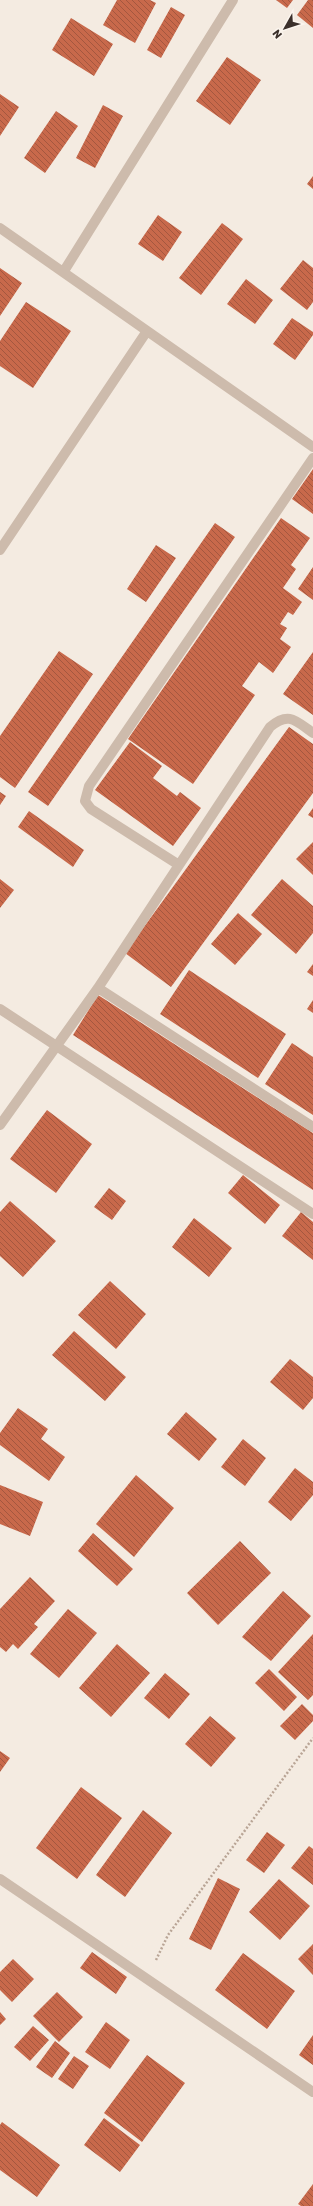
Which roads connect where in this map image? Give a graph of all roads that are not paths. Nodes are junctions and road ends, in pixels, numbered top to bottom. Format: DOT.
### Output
graph roads {
  1 [pos="233,0"];
  2 [pos="0,228"];
  3 [pos="64,271"];
  4 [pos="147,330"];
  5 [pos="313,447"];
  6 [pos="313,458"];
  7 [pos="0,550"];
  8 [pos="313,733"];
  9 [pos="179,865"];
  10 [pos="98,988"];
  11 [pos="0,1009"];
  12 [pos="56,1047"];
  13 [pos="0,1125"];
  14 [pos="313,1127"];
  15 [pos="313,1214"];
  16 [pos="0,1879"];
  17 [pos="313,2092"];
  1 -- 3 [label="street"];
  2 -- 3 [label="street"];
  3 -- 4 [label="street"];
  4 -- 5 [label="street"];
  4 -- 7 [label="street"];
  6 -- 9 [label="street"];
  8 -- 9 [label="street"];
  9 -- 10 [label="street"];
  10 -- 12 [label="street"];
  10 -- 14 [label="street"];
  11 -- 12 [label="street"];
  12 -- 13 [label="street"];
  12 -- 15 [label="street"];
  16 -- 17 [label="street"];
}
